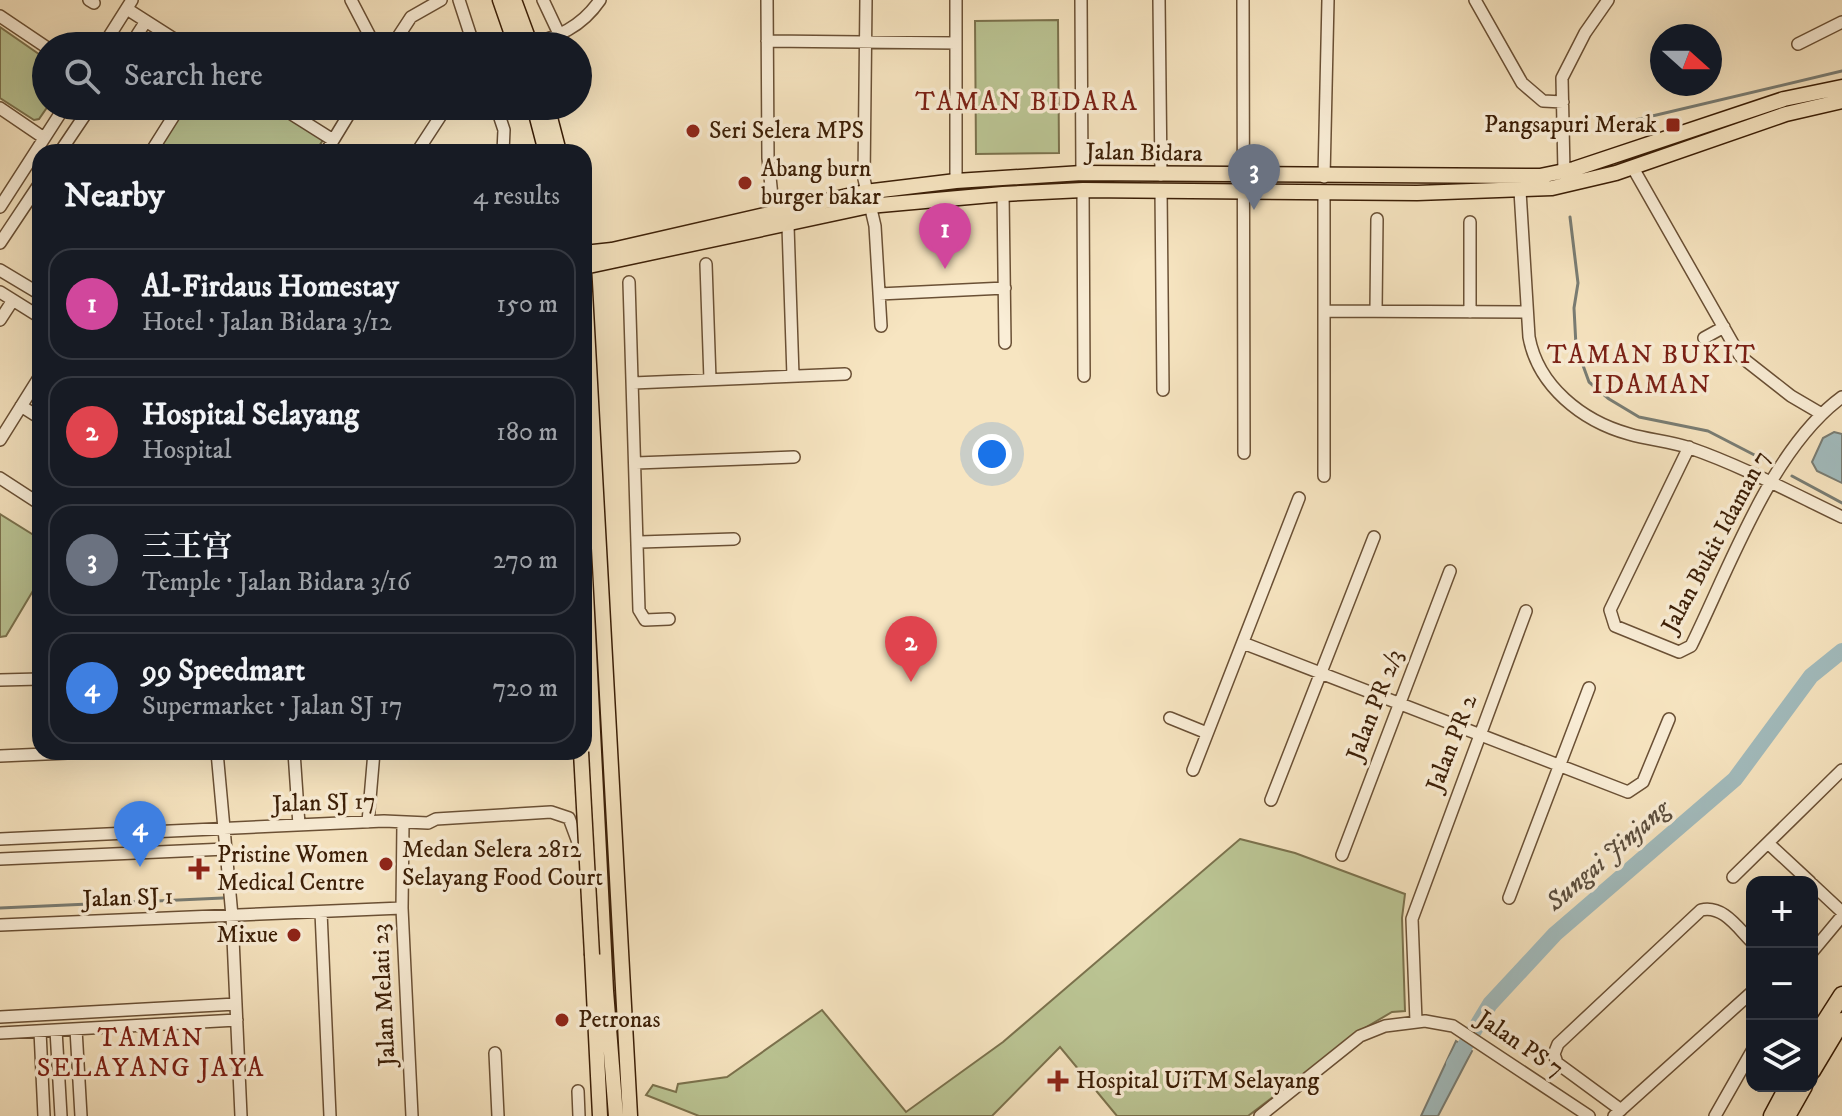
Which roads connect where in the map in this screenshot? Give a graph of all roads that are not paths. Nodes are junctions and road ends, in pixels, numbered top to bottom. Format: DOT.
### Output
graph roads {
  1 [pos="351,0"];
  2 [pos="441,0"];
  3 [pos="459,0"];
  4 [pos="543,0"];
  5 [pos="600,0"];
  6 [pos="767,0"];
  7 [pos="866,0"];
  8 [pos="956,0"];
  9 [pos="1081,0"];
  10 [pos="1159,0"];
  11 [pos="1243,0"];
  12 [pos="1328,0"];
  13 [pos="1475,0"];
  14 [pos="1608,0"];
  15 [pos="503,1"];
  16 [pos="129,4"];
  17 [pos="0,16"];
  18 [pos="146,21"];
  19 [pos="1842,22"];
  20 [pos="112,32"];
  21 [pos="139,32"];
  22 [pos="163,32"];
  23 [pos="368,32"];
  24 [pos="401,32"];
  25 [pos="469,32"];
  26 [pos="519,32"];
  27 [pos="558,32"];
  28 [pos="567,32"];
  29 [pos="32,38"];
  30 [pos="767,41"];
  31 [pos="865,42"];
  32 [pos="956,43"];
  33 [pos="1798,44"];
  34 [pos="1842,87"];
  35 [pos="1842,101"];
  36 [pos="1563,102"];
  37 [pos="0,108"];
  38 [pos="56,120"];
  39 [pos="82,120"];
  40 [pos="171,120"];
  41 [pos="301,120"];
  42 [pos="345,120"];
  43 [pos="438,120"];
  44 [pos="501,120"];
  45 [pos="538,120"];
  46 [pos="551,120"];
  47 [pos="44,138"];
  48 [pos="333,140"];
  49 [pos="40,144"];
  50 [pos="65,144"];
  51 [pos="156,144"];
  52 [pos="331,144"];
  53 [pos="422,144"];
  54 [pos="503,144"];
  55 [pos="544,144"];
  56 [pos="557,144"];
  57 [pos="32,157"];
  58 [pos="1633,168"];
  59 [pos="1564,172"];
  60 [pos="1082,173"];
  61 [pos="1324,177"];
  62 [pos="956,181"];
  63 [pos="0,183"];
  64 [pos="1161,183"];
  65 [pos="1242,184"];
  66 [pos="11,190"];
  67 [pos="1083,190"];
  68 [pos="1520,191"];
  69 [pos="1324,193"];
  70 [pos="1003,194"];
  71 [pos="32,195"];
  72 [pos="867,199"];
  73 [pos="0,207"];
  74 [pos="773,212"];
  75 [pos="1377,219"];
  76 [pos="1470,222"];
  77 [pos="788,226"];
  78 [pos="0,243"];
  79 [pos="592,243"];
  80 [pos="592,254"];
  81 [pos="612,256"];
  82 [pos="706,264"];
  83 [pos="592,266"];
  84 [pos="0,270"];
  85 [pos="592,281"];
  86 [pos="629,282"];
  87 [pos="1005,288"];
  88 [pos="32,289"];
  89 [pos="0,292"];
  90 [pos="879,294"];
  91 [pos="13,300"];
  92 [pos="1324,311"];
  93 [pos="1376,311"];
  94 [pos="32,312"];
  95 [pos="1470,312"];
  96 [pos="1525,312"];
  97 [pos="0,320"];
  98 [pos="881,326"];
  99 [pos="1724,327"];
  100 [pos="1704,338"];
  101 [pos="1005,343"];
  102 [pos="845,374"];
  103 [pos="793,376"];
  104 [pos="1084,376"];
  105 [pos="710,380"];
  106 [pos="633,383"];
  107 [pos="32,389"];
  108 [pos="1163,390"];
  109 [pos="1842,397"];
  110 [pos="21,406"];
  111 [pos="592,408"];
  112 [pos="32,413"];
  113 [pos="1820,413"];
  114 [pos="0,440"];
  115 [pos="1689,447"];
  116 [pos="1244,453"];
  117 [pos="794,457"];
  118 [pos="636,463"];
  119 [pos="1324,476"];
  120 [pos="0,478"];
  121 [pos="1771,484"];
  122 [pos="1299,498"];
  123 [pos="32,499"];
  124 [pos="1842,517"];
  125 [pos="1374,537"];
  126 [pos="734,539"];
  127 [pos="640,542"];
  128 [pos="1450,571"];
  129 [pos="1526,611"];
  130 [pos="669,619"];
  131 [pos="1243,643"];
  132 [pos="1321,673"];
  133 [pos="32,679"];
  134 [pos="0,680"];
  135 [pos="1589,688"];
  136 [pos="1399,703"];
  137 [pos="1170,718"];
  138 [pos="1669,719"];
  139 [pos="1207,733"];
  140 [pos="1479,734"];
  141 [pos="592,738"];
  142 [pos="32,755"];
  143 [pos="0,756"];
  144 [pos="218,760"];
  145 [pos="295,760"];
  146 [pos="373,760"];
  147 [pos="581,760"];
  148 [pos="1558,765"];
  149 [pos="1193,770"];
  150 [pos="1842,770"];
  151 [pos="1271,800"];
  152 [pos="368,822"];
  153 [pos="403,823"];
  154 [pos="299,825"];
  155 [pos="224,829"];
  156 [pos="0,839"];
  157 [pos="1768,843"];
  158 [pos="226,849"];
  159 [pos="1342,855"];
  160 [pos="0,859"];
  161 [pos="1803,876"];
  162 [pos="1733,877"];
  163 [pos="601,888"];
  164 [pos="1818,890"];
  165 [pos="1509,898"];
  166 [pos="402,908"];
  167 [pos="321,912"];
  168 [pos="1842,914"];
  169 [pos="232,916"];
  170 [pos="0,925"];
  171 [pos="1746,936"];
  172 [pos="1815,948"];
  173 [pos="1842,995"];
  174 [pos="1746,997"];
  175 [pos="1416,1003"];
  176 [pos="236,1004"];
  177 [pos="0,1017"];
  178 [pos="237,1020"];
  179 [pos="1416,1021"];
  180 [pos="1438,1021"];
  181 [pos="1842,1021"];
  182 [pos="1399,1024"];
  183 [pos="76,1029"];
  184 [pos="56,1030"];
  185 [pos="40,1031"];
  186 [pos="0,1033"];
  187 [pos="1818,1033"];
  188 [pos="495,1053"];
  189 [pos="1818,1061"];
  190 [pos="1746,1062"];
  191 [pos="578,1091"];
  192 [pos="1782,1092"];
  193 [pos="1783,1092"];
  194 [pos="1801,1092"];
  195 [pos="1618,1113"];
  196 [pos="44,1116"];
  197 [pos="61,1116"];
  198 [pos="81,1116"];
  199 [pos="241,1116"];
  200 [pos="330,1116"];
  201 [pos="412,1116"];
  202 [pos="498,1116"];
  203 [pos="579,1116"];
  204 [pos="600,1116"];
  205 [pos="616,1116"];
  206 [pos="630,1116"];
  207 [pos="1260,1116"];
  208 [pos="1589,1116"];
  209 [pos="1715,1116"];
  210 [pos="1764,1116"];
  211 [pos="1772,1116"];
  212 [pos="1787,1116"];
  1 -- 23 [label="street"];
  2 -- 24 [label="street"];
  3 -- 25 [label="street"];
  4 -- 27 [label="street"];
  5 -- 28 [label="street"];
  6 -- 30 [label="street"];
  7 -- 31 [label="street"];
  8 -- 32 [label="street"];
  9 -- 60 [label="street"];
  10 -- 64 [label="street"];
  11 -- 65 [label="street"];
  12 -- 61 [label="street"];
  13 -- 36 [label="street"];
  14 -- 36 [label="street"];
  15 -- 26 [label="main road"];
  16 -- 18 [label="street"];
  16 -- 20 [label="street"];
  17 -- 29 [label="street"];
  18 -- 21 [label="street"];
  18 -- 22 [label="street"];
  19 -- 33 [label="street"];
  30 -- 31 [label="street"];
  30 -- 74 [label="street"];
  31 -- 32 [label="street"];
  31 -- 72 [label="street"];
  32 -- 62 [label="street"];
  34 -- 59 [label="main road, Jalan Bidara"];
  35 -- 58 [label="main road, Jalan Bidara"];
  36 -- 59 [label="street"];
  37 -- 47 [label="street"];
  38 -- 47 [label="street"];
  39 -- 50 [label="street"];
  40 -- 51 [label="street"];
  41 -- 48 [label="street"];
  42 -- 48 [label="street"];
  43 -- 53 [label="street"];
  44 -- 54 [label="street"];
  45 -- 55 [label="main road"];
  46 -- 56 [label="main road"];
  47 -- 49 [label="street"];
  48 -- 52 [label="street"];
  57 -- 66 [label="street"];
  58 -- 68 [label="main road, Jalan Bidara"];
  58 -- 99 [label="street"];
  59 -- 61 [label="main road, Jalan Bidara"];
  60 -- 62 [label="main road, Jalan Bidara"];
  60 -- 64 [label="main road, Jalan Bidara"];
  61 -- 65 [label="main road, Jalan Bidara"];
  62 -- 72 [label="main road, Jalan Bidara"];
  63 -- 66 [label="street"];
  64 -- 65 [label="main road, Jalan Bidara"];
  64 -- 67 [label="main road, Jalan Bidara"];
  64 -- 108 [label="street"];
  65 -- 69 [label="main road, Jalan Bidara"];
  65 -- 116 [label="street"];
  66 -- 73 [label="street"];
  67 -- 70 [label="main road, Jalan Bidara"];
  67 -- 104 [label="street"];
  68 -- 69 [label="main road, Jalan Bidara"];
  68 -- 96 [label="street"];
  69 -- 92 [label="street"];
  70 -- 72 [label="main road, Jalan Bidara"];
  70 -- 87 [label="street"];
  71 -- 78 [label="street"];
  72 -- 74 [label="main road, Jalan Bidara"];
  72 -- 77 [label="main road, Jalan Bidara"];
  72 -- 90 [label="street"];
  74 -- 77 [label="street"];
  74 -- 81 [label="main road, Jalan Bidara"];
  75 -- 93 [label="street"];
  76 -- 95 [label="street"];
  77 -- 81 [label="main road, Jalan Bidara"];
  77 -- 103 [label="street"];
  79 -- 81 [label="main road"];
  80 -- 81 [label="main road, Jalan Bidara"];
  81 -- 83 [label="main road, Jalan Bidara"];
  81 -- 85 [label="main road"];
  82 -- 105 [label="street"];
  84 -- 88 [label="street"];
  86 -- 106 [label="street"];
  87 -- 90 [label="street"];
  87 -- 101 [label="street"];
  89 -- 91 [label="street"];
  90 -- 98 [label="street"];
  91 -- 94 [label="street"];
  91 -- 97 [label="street"];
  92 -- 93 [label="street"];
  92 -- 119 [label="street"];
  93 -- 95 [label="street"];
  95 -- 96 [label="street"];
  96 -- 115 [label="street"];
  99 -- 100 [label="street"];
  99 -- 113 [label="street"];
  102 -- 103 [label="street"];
  103 -- 105 [label="street"];
  105 -- 106 [label="street"];
  106 -- 118 [label="street"];
  107 -- 110 [label="street"];
  109 -- 113 [label="street, Jalan Bukit Idaman 7"];
  110 -- 112 [label="street"];
  110 -- 114 [label="street"];
  111 -- 206 [label="main road"];
  113 -- 121 [label="street, Jalan Bukit Idaman 7"];
  115 -- 121 [label="street"];
  115 -- 121 [label="street, Jalan Bukit Idaman 7"];
  117 -- 118 [label="street"];
  118 -- 127 [label="street"];
  120 -- 123 [label="street"];
  121 -- 124 [label="street"];
  122 -- 131 [label="street"];
  125 -- 132 [label="street"];
  126 -- 127 [label="street"];
  127 -- 130 [label="street"];
  128 -- 136 [label="street, Jalan PR 2/3"];
  129 -- 140 [label="street, Jalan PR 2"];
  131 -- 132 [label="street"];
  131 -- 139 [label="street"];
  132 -- 136 [label="street"];
  132 -- 151 [label="street"];
  133 -- 134 [label="street"];
  135 -- 148 [label="street"];
  136 -- 140 [label="street"];
  136 -- 159 [label="street, Jalan PR 2/3"];
  137 -- 139 [label="street"];
  138 -- 148 [label="street"];
  139 -- 149 [label="street"];
  140 -- 148 [label="street"];
  140 -- 175 [label="street, Jalan PR 2"];
  141 -- 163 [label="main road"];
  142 -- 143 [label="street"];
  144 -- 155 [label="street"];
  145 -- 154 [label="street"];
  146 -- 152 [label="street"];
  147 -- 204 [label="main road, bridge"];
  148 -- 165 [label="street"];
  150 -- 157 [label="street"];
  152 -- 153 [label="street, Jalan SJ 17"];
  152 -- 154 [label="street, Jalan SJ 17"];
  153 -- 163 [label="street, Jalan SJ 17"];
  153 -- 166 [label="street, Jalan Melati 23"];
  154 -- 155 [label="street, Jalan SJ 17"];
  155 -- 156 [label="street, Jalan SJ 17"];
  155 -- 158 [label="street"];
  157 -- 161 [label="street"];
  157 -- 162 [label="street"];
  158 -- 160 [label="street"];
  158 -- 169 [label="street"];
  163 -- 205 [label="main road"];
  164 -- 168 [label="street"];
  166 -- 167 [label="street, Jalan SJ 1"];
  166 -- 201 [label="street, Jalan Melati 23"];
  167 -- 169 [label="street, Jalan SJ 1"];
  167 -- 200 [label="street"];
  168 -- 172 [label="street"];
  169 -- 170 [label="street, Jalan SJ 1"];
  169 -- 176 [label="street"];
  171 -- 195 [label="street"];
  173 -- 187 [label="highway"];
  174 -- 195 [label="street"];
  175 -- 179 [label="street, Jalan PR 2"];
  175 -- 180 [label="street"];
  175 -- 182 [label="street"];
  176 -- 177 [label="street"];
  176 -- 178 [label="street"];
  178 -- 183 [label="street"];
  178 -- 199 [label="street"];
  179 -- 180 [label="street, Jalan PS 7"];
  179 -- 182 [label="street, Jalan PS 7"];
  180 -- 208 [label="street, Jalan PS 7"];
  181 -- 189 [label="highway"];
  182 -- 207 [label="street, Jalan PS 7"];
  183 -- 184 [label="street"];
  183 -- 198 [label="street"];
  184 -- 185 [label="street"];
  184 -- 197 [label="street"];
  185 -- 186 [label="street"];
  185 -- 196 [label="street"];
  188 -- 202 [label="street"];
  190 -- 209 [label="street"];
  191 -- 203 [label="street"];
  192 -- 210 [label="street"];
  193 -- 211 [label="highway"];
  194 -- 212 [label="highway"];
}
